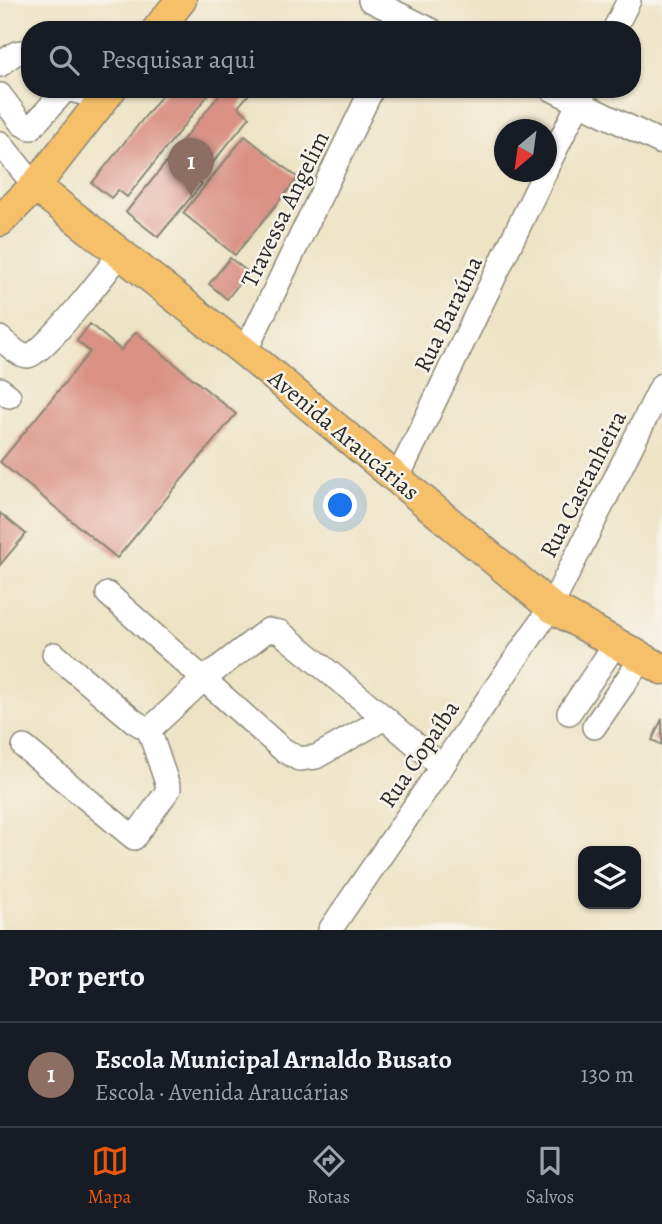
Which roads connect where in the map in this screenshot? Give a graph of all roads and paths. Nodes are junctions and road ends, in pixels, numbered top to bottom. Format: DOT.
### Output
graph roads {
  1 [pos="370,0"];
  2 [pos="629,0"];
  3 [pos="399,21"];
  4 [pos="618,21"];
  5 [pos="21,51"];
  6 [pos="0,65"];
  7 [pos="58,98"];
  8 [pos="104,98"];
  9 [pos="368,98"];
  10 [pos="581,98"];
  11 [pos="585,98"];
  12 [pos="5,110"];
  13 [pos="41,118"];
  14 [pos="0,143"];
  15 [pos="662,144"];
  16 [pos="65,147"];
  17 [pos="557,147"];
  18 [pos="540,182"];
  19 [pos="35,186"];
  20 [pos="0,221"];
  21 [pos="121,253"];
  22 [pos="0,338"];
  23 [pos="245,352"];
  24 [pos="662,384"];
  25 [pos="397,479"];
  26 [pos="107,594"];
  27 [pos="551,607"];
  28 [pos="616,643"];
  29 [pos="54,654"];
  30 [pos="652,663"];
  31 [pos="204,679"];
  32 [pos="569,713"];
  33 [pos="384,718"];
  34 [pos="594,727"];
  35 [pos="149,730"];
  36 [pos="23,747"];
  37 [pos="442,767"];
  38 [pos="330,930"];
  1 -- 3 [label="street"];
  2 -- 4 [label="street"];
  5 -- 6 [label="street"];
  7 -- 13 [label="street"];
  8 -- 16 [label="main road"];
  9 -- 23 [label="street, Travessa Angelim"];
  10 -- 17 [label="street, Rua Baraúna"];
  11 -- 15 [label="street"];
  12 -- 13 [label="street"];
  13 -- 16 [label="street"];
  14 -- 19 [label="street"];
  16 -- 19 [label="main road"];
  18 -- 25 [label="street, Rua Baraúna"];
  19 -- 20 [label="main road"];
  19 -- 21 [label="main road, Avenida Araucárias"];
  21 -- 22 [label="street"];
  21 -- 23 [label="main road, Avenida Araucárias"];
  23 -- 25 [label="main road, Avenida Araucárias"];
  24 -- 27 [label="street, Rua Castanheira"];
  25 -- 27 [label="main road, Avenida Araucárias"];
  26 -- 31 [label="street"];
  27 -- 28 [label="main road, Avenida Araucárias"];
  27 -- 37 [label="street, Rua Copaíba"];
  28 -- 30 [label="main road, Avenida Araucárias"];
  28 -- 32 [label="street"];
  29 -- 35 [label="street"];
  30 -- 34 [label="street"];
  31 -- 33 [label="street"];
  31 -- 33 [label="street"];
  31 -- 35 [label="street"];
  33 -- 37 [label="street"];
  35 -- 36 [label="street"];
  37 -- 38 [label="street, Rua Copaíba"];
}
